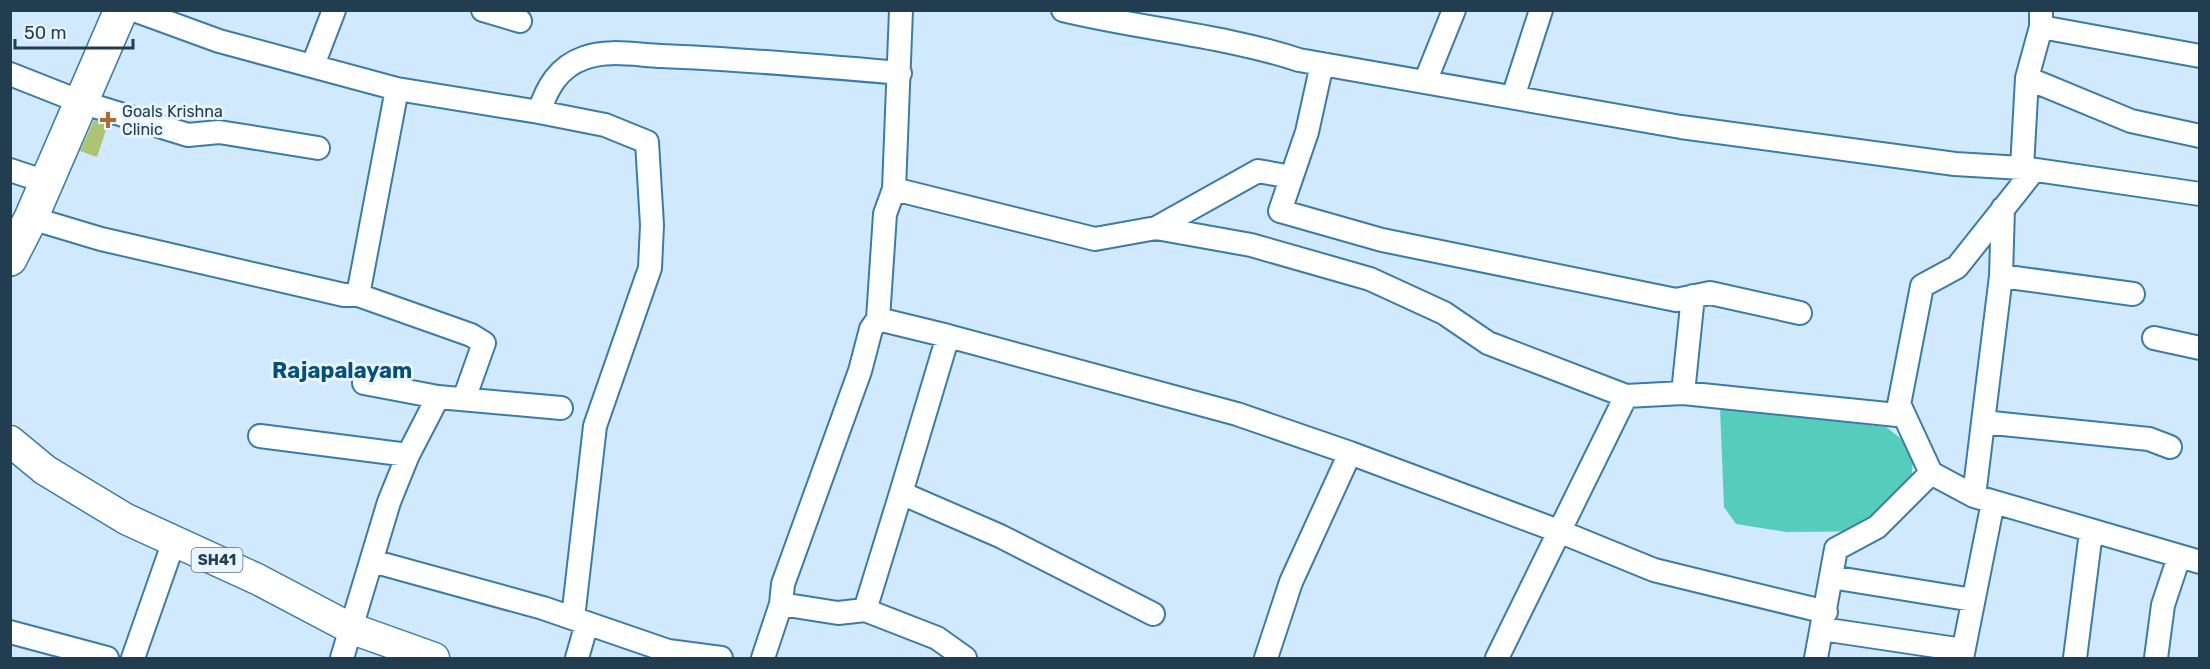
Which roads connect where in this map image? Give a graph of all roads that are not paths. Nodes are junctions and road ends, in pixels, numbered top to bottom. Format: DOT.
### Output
graph roads {
  1 [pos="121,10"];
  2 [pos="134,10"];
  3 [pos="334,10"];
  4 [pos="483,10"];
  5 [pos="901,10"];
  6 [pos="1063,10"];
  7 [pos="1454,10"];
  8 [pos="1541,10"];
  9 [pos="2041,19"];
  10 [pos="520,21"];
  11 [pos="2199,56"];
  12 [pos="1322,64"];
  13 [pos="312,65"];
  14 [pos="900,73"];
  15 [pos="10,74"];
  16 [pos="2027,78"];
  17 [pos="1425,82"];
  18 [pos="397,90"];
  19 [pos="1513,97"];
  20 [pos="81,102"];
  21 [pos="539,112"];
  22 [pos="2199,136"];
  23 [pos="318,148"];
  24 [pos="2028,169"];
  25 [pos="10,170"];
  26 [pos="1291,177"];
  27 [pos="46,182"];
  28 [pos="894,189"];
  29 [pos="2199,194"];
  30 [pos="2003,208"];
  31 [pos="31,218"];
  32 [pos="1156,228"];
  33 [pos="10,259"];
  34 [pos="2001,276"];
  35 [pos="2133,294"];
  36 [pos="358,295"];
  37 [pos="1693,296"];
  38 [pos="1800,314"];
  39 [pos="878,320"];
  40 [pos="948,336"];
  41 [pos="2154,338"];
  42 [pos="2199,348"];
  43 [pos="364,383"];
  44 [pos="1683,393"];
  45 [pos="1626,396"];
  46 [pos="438,397"];
  47 [pos="464,399"];
  48 [pos="1899,404"];
  49 [pos="561,408"];
  50 [pos="1983,422"];
  51 [pos="261,436"];
  52 [pos="10,441"];
  53 [pos="2170,447"];
  54 [pos="1350,453"];
  55 [pos="408,455"];
  56 [pos="1931,473"];
  57 [pos="901,493"];
  58 [pos="1984,499"];
  59 [pos="1561,532"];
  60 [pos="2091,532"];
  61 [pos="174,541"];
  62 [pos="2189,559"];
  63 [pos="372,561"];
  64 [pos="1831,577"];
  65 [pos="1973,600"];
  66 [pos="781,604"];
  67 [pos="865,610"];
  68 [pos="1153,614"];
  69 [pos="1824,620"];
  70 [pos="580,621"];
  71 [pos="350,628"];
  72 [pos="10,632"];
  73 [pos="1963,654"];
  74 [pos="1505,657"];
  75 [pos="107,658"];
  76 [pos="133,658"];
  77 [pos="342,658"];
  78 [pos="434,658"];
  79 [pos="577,658"];
  80 [pos="721,658"];
  81 [pos="763,658"];
  82 [pos="965,658"];
  83 [pos="1266,658"];
  84 [pos="1816,658"];
  85 [pos="2075,658"];
  86 [pos="2156,658"];
  1 -- 20 [label="highway"];
  2 -- 13 [label="street"];
  3 -- 13 [label="street"];
  4 -- 10 [label="street"];
  5 -- 14 [label="street"];
  6 -- 12 [label="street"];
  7 -- 17 [label="street"];
  8 -- 19 [label="street"];
  9 -- 11 [label="street"];
  9 -- 16 [label="street"];
  12 -- 17 [label="street"];
  12 -- 26 [label="street"];
  13 -- 18 [label="street"];
  14 -- 21 [label="street"];
  14 -- 28 [label="street"];
  15 -- 20 [label="street"];
  16 -- 22 [label="street"];
  16 -- 24 [label="street"];
  17 -- 19 [label="street"];
  18 -- 21 [label="street"];
  18 -- 36 [label="street"];
  19 -- 24 [label="street"];
  20 -- 23 [label="street"];
  20 -- 27 [label="highway"];
  21 -- 70 [label="street"];
  24 -- 29 [label="street"];
  24 -- 30 [label="street"];
  25 -- 27 [label="street"];
  26 -- 32 [label="street"];
  26 -- 37 [label="street"];
  27 -- 31 [label="highway"];
  28 -- 32 [label="street"];
  28 -- 39 [label="street"];
  30 -- 34 [label="street"];
  30 -- 48 [label="street"];
  31 -- 33 [label="highway"];
  31 -- 36 [label="street"];
  32 -- 45 [label="street"];
  34 -- 35 [label="street"];
  34 -- 50 [label="street"];
  36 -- 47 [label="street"];
  37 -- 38 [label="street"];
  37 -- 44 [label="street"];
  39 -- 40 [label="street"];
  39 -- 66 [label="street"];
  40 -- 54 [label="street"];
  40 -- 57 [label="street"];
  41 -- 42 [label="street"];
  43 -- 46 [label="street"];
  44 -- 45 [label="street"];
  44 -- 48 [label="street"];
  45 -- 59 [label="street"];
  46 -- 47 [label="street"];
  46 -- 55 [label="street"];
  47 -- 49 [label="street"];
  48 -- 56 [label="street"];
  50 -- 53 [label="street"];
  50 -- 58 [label="street"];
  51 -- 55 [label="street"];
  52 -- 61 [label="main road, SH41"];
  54 -- 59 [label="street"];
  54 -- 83 [label="street"];
  55 -- 63 [label="street"];
  56 -- 58 [label="street"];
  56 -- 64 [label="street"];
  57 -- 67 [label="street"];
  57 -- 68 [label="street"];
  58 -- 60 [label="street"];
  58 -- 65 [label="street"];
  59 -- 69 [label="street"];
  59 -- 74 [label="street"];
  60 -- 62 [label="street"];
  60 -- 85 [label="street"];
  61 -- 71 [label="main road, SH41"];
  61 -- 76 [label="street"];
  62 -- 86 [label="street"];
  63 -- 70 [label="street"];
  63 -- 71 [label="street"];
  64 -- 65 [label="street"];
  64 -- 69 [label="street"];
  65 -- 73 [label="street"];
  66 -- 67 [label="street"];
  66 -- 81 [label="street"];
  67 -- 82 [label="street"];
  69 -- 73 [label="street"];
  69 -- 84 [label="street"];
  70 -- 79 [label="street"];
  70 -- 80 [label="street"];
  71 -- 77 [label="street"];
  71 -- 78 [label="main road, SH41"];
  72 -- 75 [label="street"];
}
